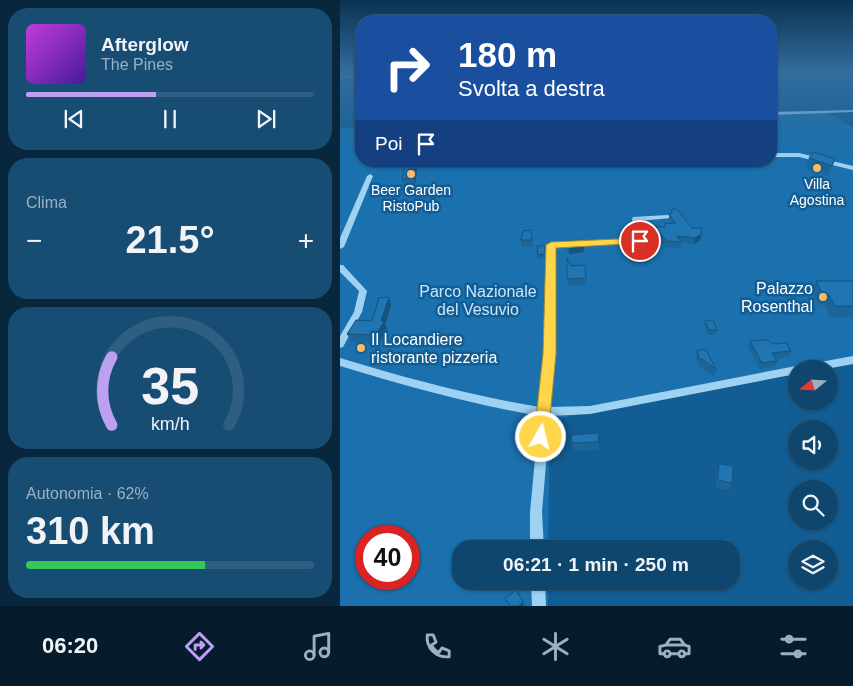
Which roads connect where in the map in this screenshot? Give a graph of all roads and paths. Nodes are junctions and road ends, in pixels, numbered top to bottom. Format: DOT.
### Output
graph roads {
  1 [pos="853,111"];
  2 [pos="777,114"];
  3 [pos="777,155"];
  4 [pos="853,168"];
  5 [pos="370,176"];
  6 [pos="668,217"];
  7 [pos="340,247"];
  8 [pos="340,267"];
  9 [pos="340,345"];
  10 [pos="853,360"];
  11 [pos="340,362"];
  12 [pos="838,363"];
  13 [pos="788,372"];
  14 [pos="544,412"];
  15 [pos="537,540"];
  16 [pos="538,590"];
  17 [pos="539,606"];
  1 -- 2 [label="street"];
  3 -- 4 [label="street"];
  5 -- 7 [label="street"];
  6 -- 14 [label="street"];
  8 -- 9 [label="street"];
  10 -- 12 [label="street"];
  11 -- 14 [label="street"];
  13 -- 14 [label="street"];
  14 -- 15 [label="street"];
  16 -- 17 [label="street"];
}
